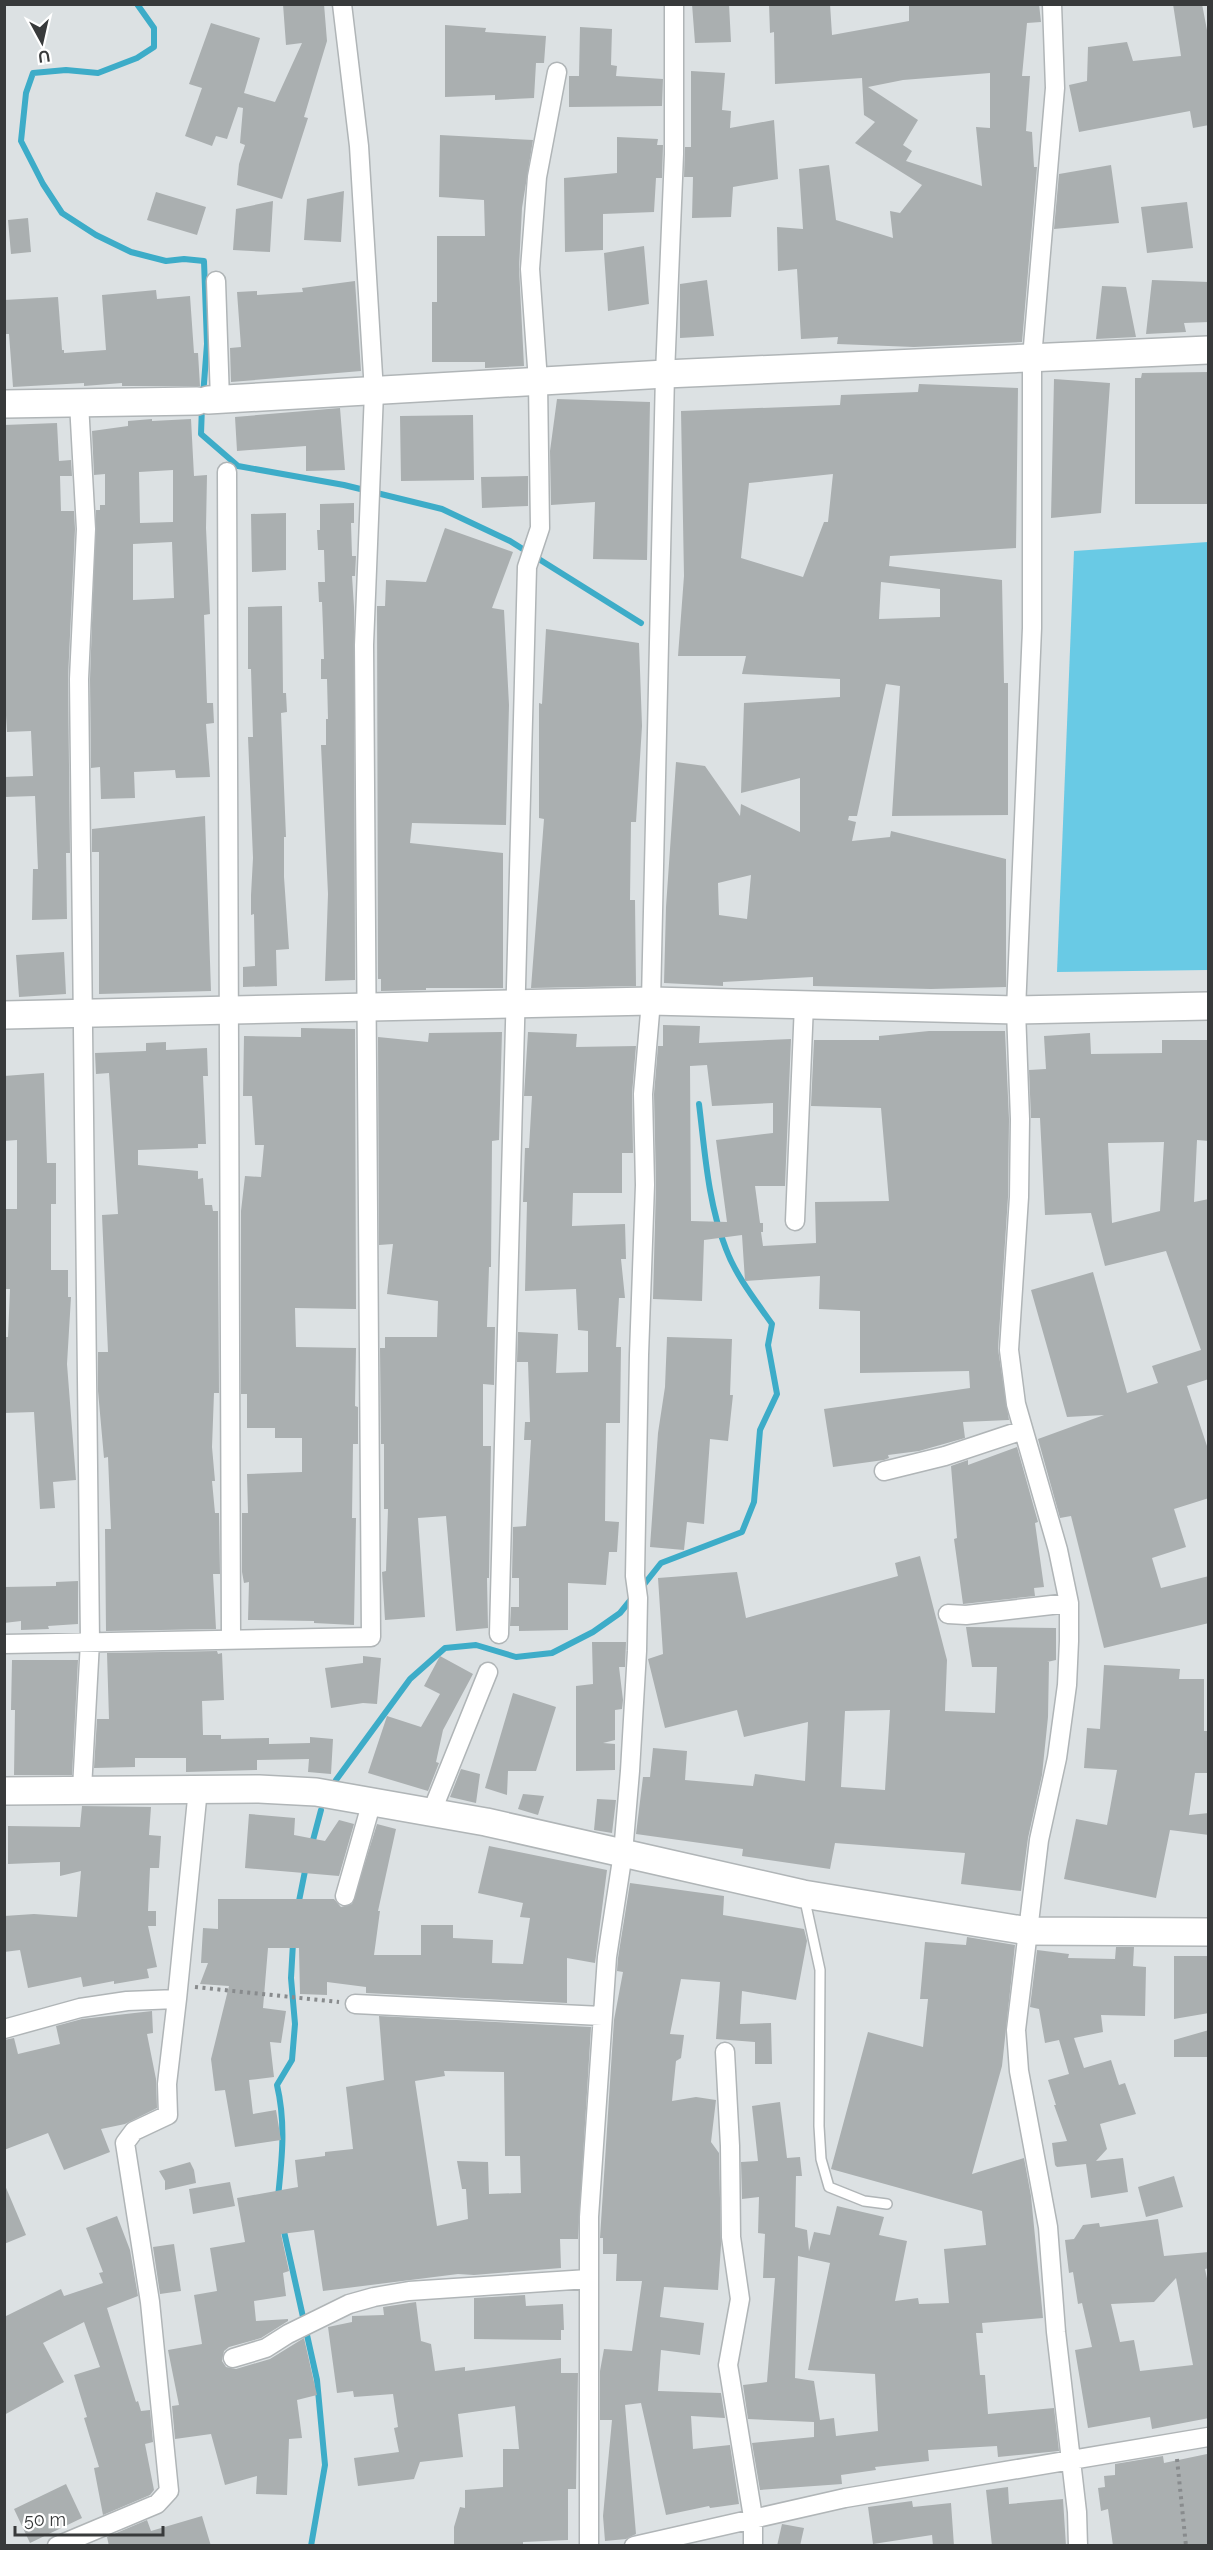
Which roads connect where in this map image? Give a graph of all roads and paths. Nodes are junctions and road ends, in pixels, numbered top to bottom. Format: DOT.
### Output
graph roads {
  1 [pos="342,4"];
  2 [pos="674,4"];
  3 [pos="1052,4"];
  4 [pos="557,72"];
  5 [pos="216,281"];
  6 [pos="1209,350"];
  7 [pos="1032,358"];
  8 [pos="665,374"];
  9 [pos="538,381"];
  10 [pos="374,392"];
  11 [pos="208,400"];
  12 [pos="79,403"];
  13 [pos="4,404"];
  14 [pos="227,472"];
  15 [pos="651,1001"];
  16 [pos="516,1004"];
  17 [pos="804,1004"];
  18 [pos="1209,1006"];
  19 [pos="367,1007"];
  20 [pos="228,1010"];
  21 [pos="1016,1010"];
  22 [pos="82,1013"];
  23 [pos="4,1015"];
  24 [pos="795,1221"];
  25 [pos="1023,1430"];
  26 [pos="884,1471"];
  27 [pos="1069,1603"];
  28 [pos="948,1614"];
  29 [pos="499,1634"];
  30 [pos="231,1640"];
  31 [pos="90,1642"];
  32 [pos="4,1644"];
  33 [pos="488,1672"];
  34 [pos="198,1788"];
  35 [pos="82,1789"];
  36 [pos="4,1791"];
  37 [pos="372,1802"];
  38 [pos="432,1811"];
  39 [pos="623,1853"];
  40 [pos="803,1894"];
  41 [pos="345,1896"];
  42 [pos="1028,1931"];
  43 [pos="1209,1932"];
  44 [pos="178,1992"];
  45 [pos="355,2004"];
  46 [pos="602,2016"];
  47 [pos="4,2029"];
  48 [pos="725,2052"];
  49 [pos="887,2204"];
  50 [pos="588,2278"];
  51 [pos="233,2358"];
  52 [pos="1209,2437"];
  53 [pos="1175,2443"];
  54 [pos="1070,2460"];
  55 [pos="753,2517"];
  56 [pos="57,2546"];
  57 [pos="589,2546"];
  58 [pos="634,2546"];
  59 [pos="753,2546"];
  60 [pos="1078,2546"];
  61 [pos="1186,2546"];
  1 -- 10 [label="street"];
  2 -- 8 [label="street"];
  3 -- 7 [label="street"];
  4 -- 9 [label="street"];
  5 -- 11 [label="street"];
  6 -- 7 [label="street"];
  7 -- 8 [label="street"];
  7 -- 21 [label="street"];
  8 -- 9 [label="street"];
  8 -- 15 [label="street"];
  9 -- 10 [label="street"];
  9 -- 16 [label="street"];
  10 -- 11 [label="street"];
  10 -- 19 [label="street"];
  11 -- 12 [label="street"];
  12 -- 13 [label="street"];
  12 -- 22 [label="street"];
  14 -- 20 [label="street"];
  15 -- 16 [label="street"];
  15 -- 17 [label="street"];
  15 -- 39 [label="street"];
  16 -- 19 [label="street"];
  16 -- 29 [label="street"];
  17 -- 21 [label="street"];
  17 -- 24 [label="street"];
  18 -- 21 [label="street"];
  19 -- 20 [label="street"];
  19 -- 30 [label="street"];
  20 -- 22 [label="street"];
  20 -- 30 [label="street"];
  21 -- 25 [label="street"];
  22 -- 23 [label="street"];
  22 -- 31 [label="street"];
  25 -- 26 [label="street"];
  25 -- 27 [label="street"];
  27 -- 28 [label="street"];
  27 -- 42 [label="street"];
  30 -- 31 [label="street"];
  31 -- 32 [label="street"];
  31 -- 35 [label="street"];
  33 -- 38 [label="street"];
  34 -- 35 [label="street"];
  34 -- 37 [label="street"];
  34 -- 44 [label="street"];
  35 -- 36 [label="street"];
  37 -- 38 [label="street"];
  37 -- 41 [label="street"];
  38 -- 39 [label="street"];
  39 -- 40 [label="street"];
  39 -- 46 [label="street"];
  40 -- 42 [label="street"];
  40 -- 49 [label="lane"];
  42 -- 43 [label="street"];
  42 -- 54 [label="street"];
  44 -- 45 [label="path"];
  44 -- 47 [label="street"];
  44 -- 56 [label="street"];
  45 -- 46 [label="street"];
  46 -- 50 [label="street"];
  48 -- 55 [label="street"];
  50 -- 51 [label="street"];
  50 -- 57 [label="street"];
  52 -- 53 [label="street"];
  53 -- 54 [label="street"];
  53 -- 61 [label="path"];
  54 -- 55 [label="street"];
  54 -- 60 [label="street"];
  55 -- 58 [label="street"];
  55 -- 59 [label="street"];
}
